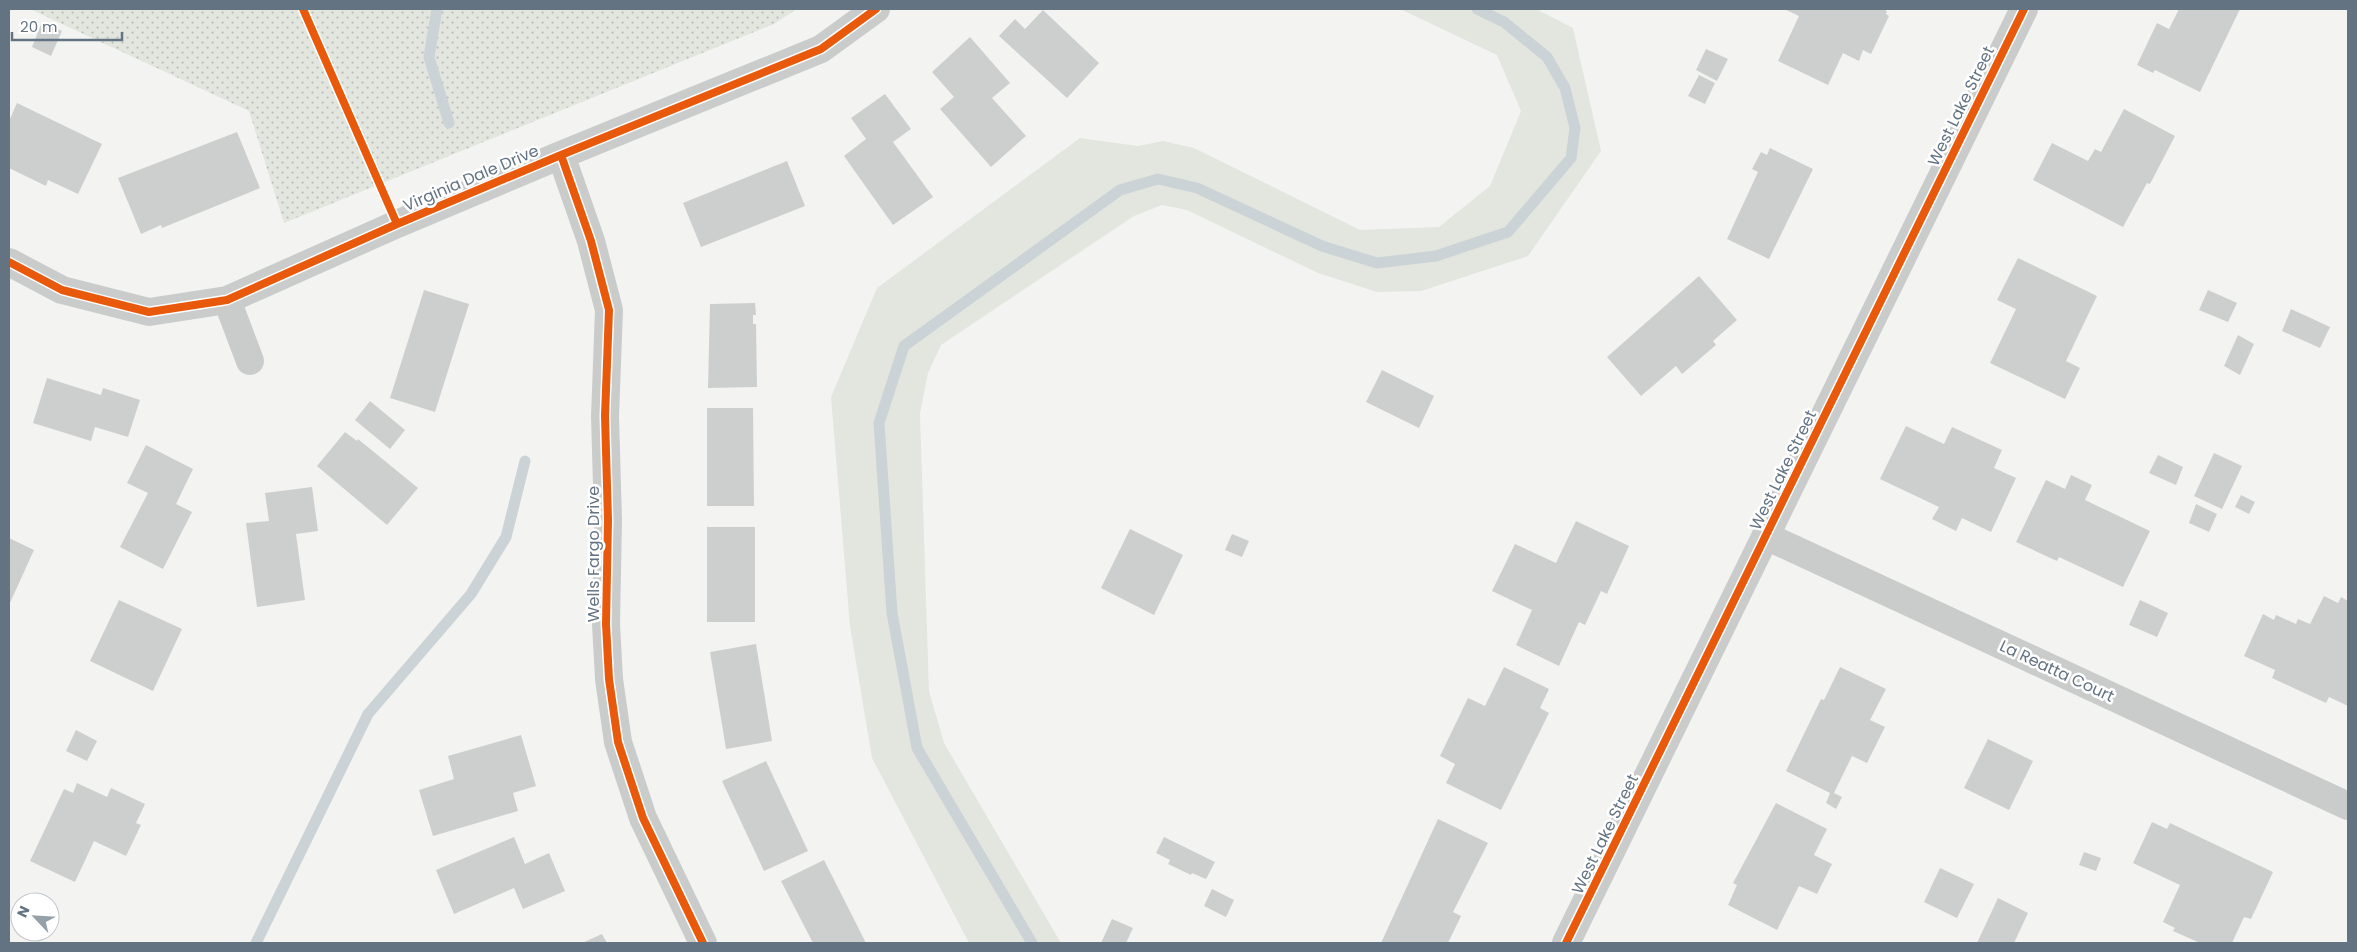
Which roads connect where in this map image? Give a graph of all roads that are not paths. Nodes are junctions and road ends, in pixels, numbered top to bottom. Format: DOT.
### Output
graph roads {
  1 [pos="876,9"];
  2 [pos="2024,9"];
  3 [pos="561,155"];
  4 [pos="10,267"];
  5 [pos="227,300"];
  6 [pos="250,361"];
  7 [pos="1766,536"];
  8 [pos="2348,806"];
  9 [pos="703,943"];
  10 [pos="1566,943"];
  1 -- 3 [label="street, Virginia Dale Drive"];
  2 -- 7 [label="street, West Lake Street"];
  3 -- 5 [label="street, Virginia Dale Drive"];
  3 -- 9 [label="street, Wells Fargo Drive"];
  4 -- 5 [label="street, Virginia Dale Drive"];
  5 -- 6 [label="street"];
  7 -- 8 [label="street, La Reatta Court"];
  7 -- 10 [label="street, West Lake Street"];
}
